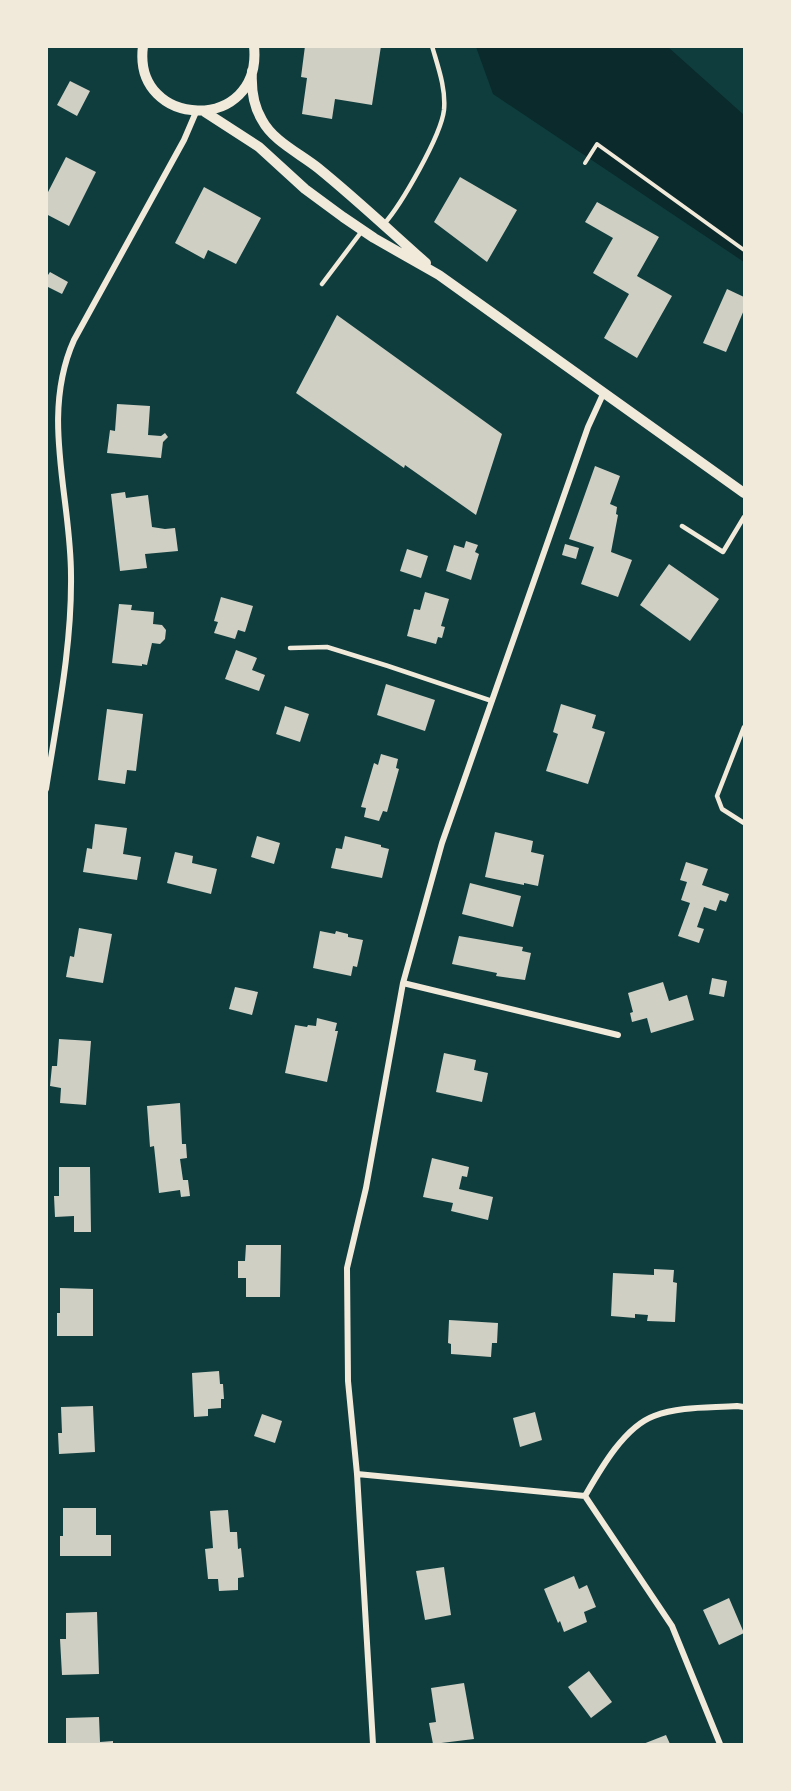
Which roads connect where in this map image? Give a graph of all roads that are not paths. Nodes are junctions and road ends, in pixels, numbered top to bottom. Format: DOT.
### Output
graph roads {
  1 [pos="135,46"];
  2 [pos="254,46"];
  3 [pos="432,46"];
  4 [pos="142,52"];
  5 [pos="252,71"];
  6 [pos="201,112"];
  7 [pos="384,224"];
  8 [pos="362,231"];
  9 [pos="439,275"];
  10 [pos="322,284"];
  11 [pos="604,392"];
  12 [pos="744,493"];
  13 [pos="744,517"];
  14 [pos="682,526"];
  15 [pos="290,648"];
  16 [pos="492,701"];
  17 [pos="744,726"];
  18 [pos="46,789"];
  19 [pos="744,823"];
  20 [pos="403,983"];
  21 [pos="618,1035"];
  22 [pos="744,1407"];
  23 [pos="357,1474"];
  24 [pos="585,1496"];
  25 [pos="373,1744"];
  26 [pos="720,1744"];
  1 -- 4 [label="street"];
  2 -- 5 [label="street"];
  3 -- 7 [label="lane"];
  4 -- 6 [label="street"];
  5 -- 6 [label="street"];
  5 -- 7 [label="street"];
  6 -- 8 [label="street"];
  6 -- 18 [label="street"];
  7 -- 9 [label="street"];
  8 -- 9 [label="street"];
  8 -- 10 [label="lane"];
  9 -- 11 [label="street"];
  11 -- 12 [label="street"];
  11 -- 16 [label="street"];
  13 -- 14 [label="lane"];
  15 -- 16 [label="lane"];
  16 -- 20 [label="street"];
  17 -- 19 [label="lane"];
  20 -- 21 [label="street"];
  20 -- 23 [label="street"];
  22 -- 24 [label="street"];
  23 -- 24 [label="street"];
  23 -- 25 [label="street"];
  24 -- 26 [label="street"];
}
